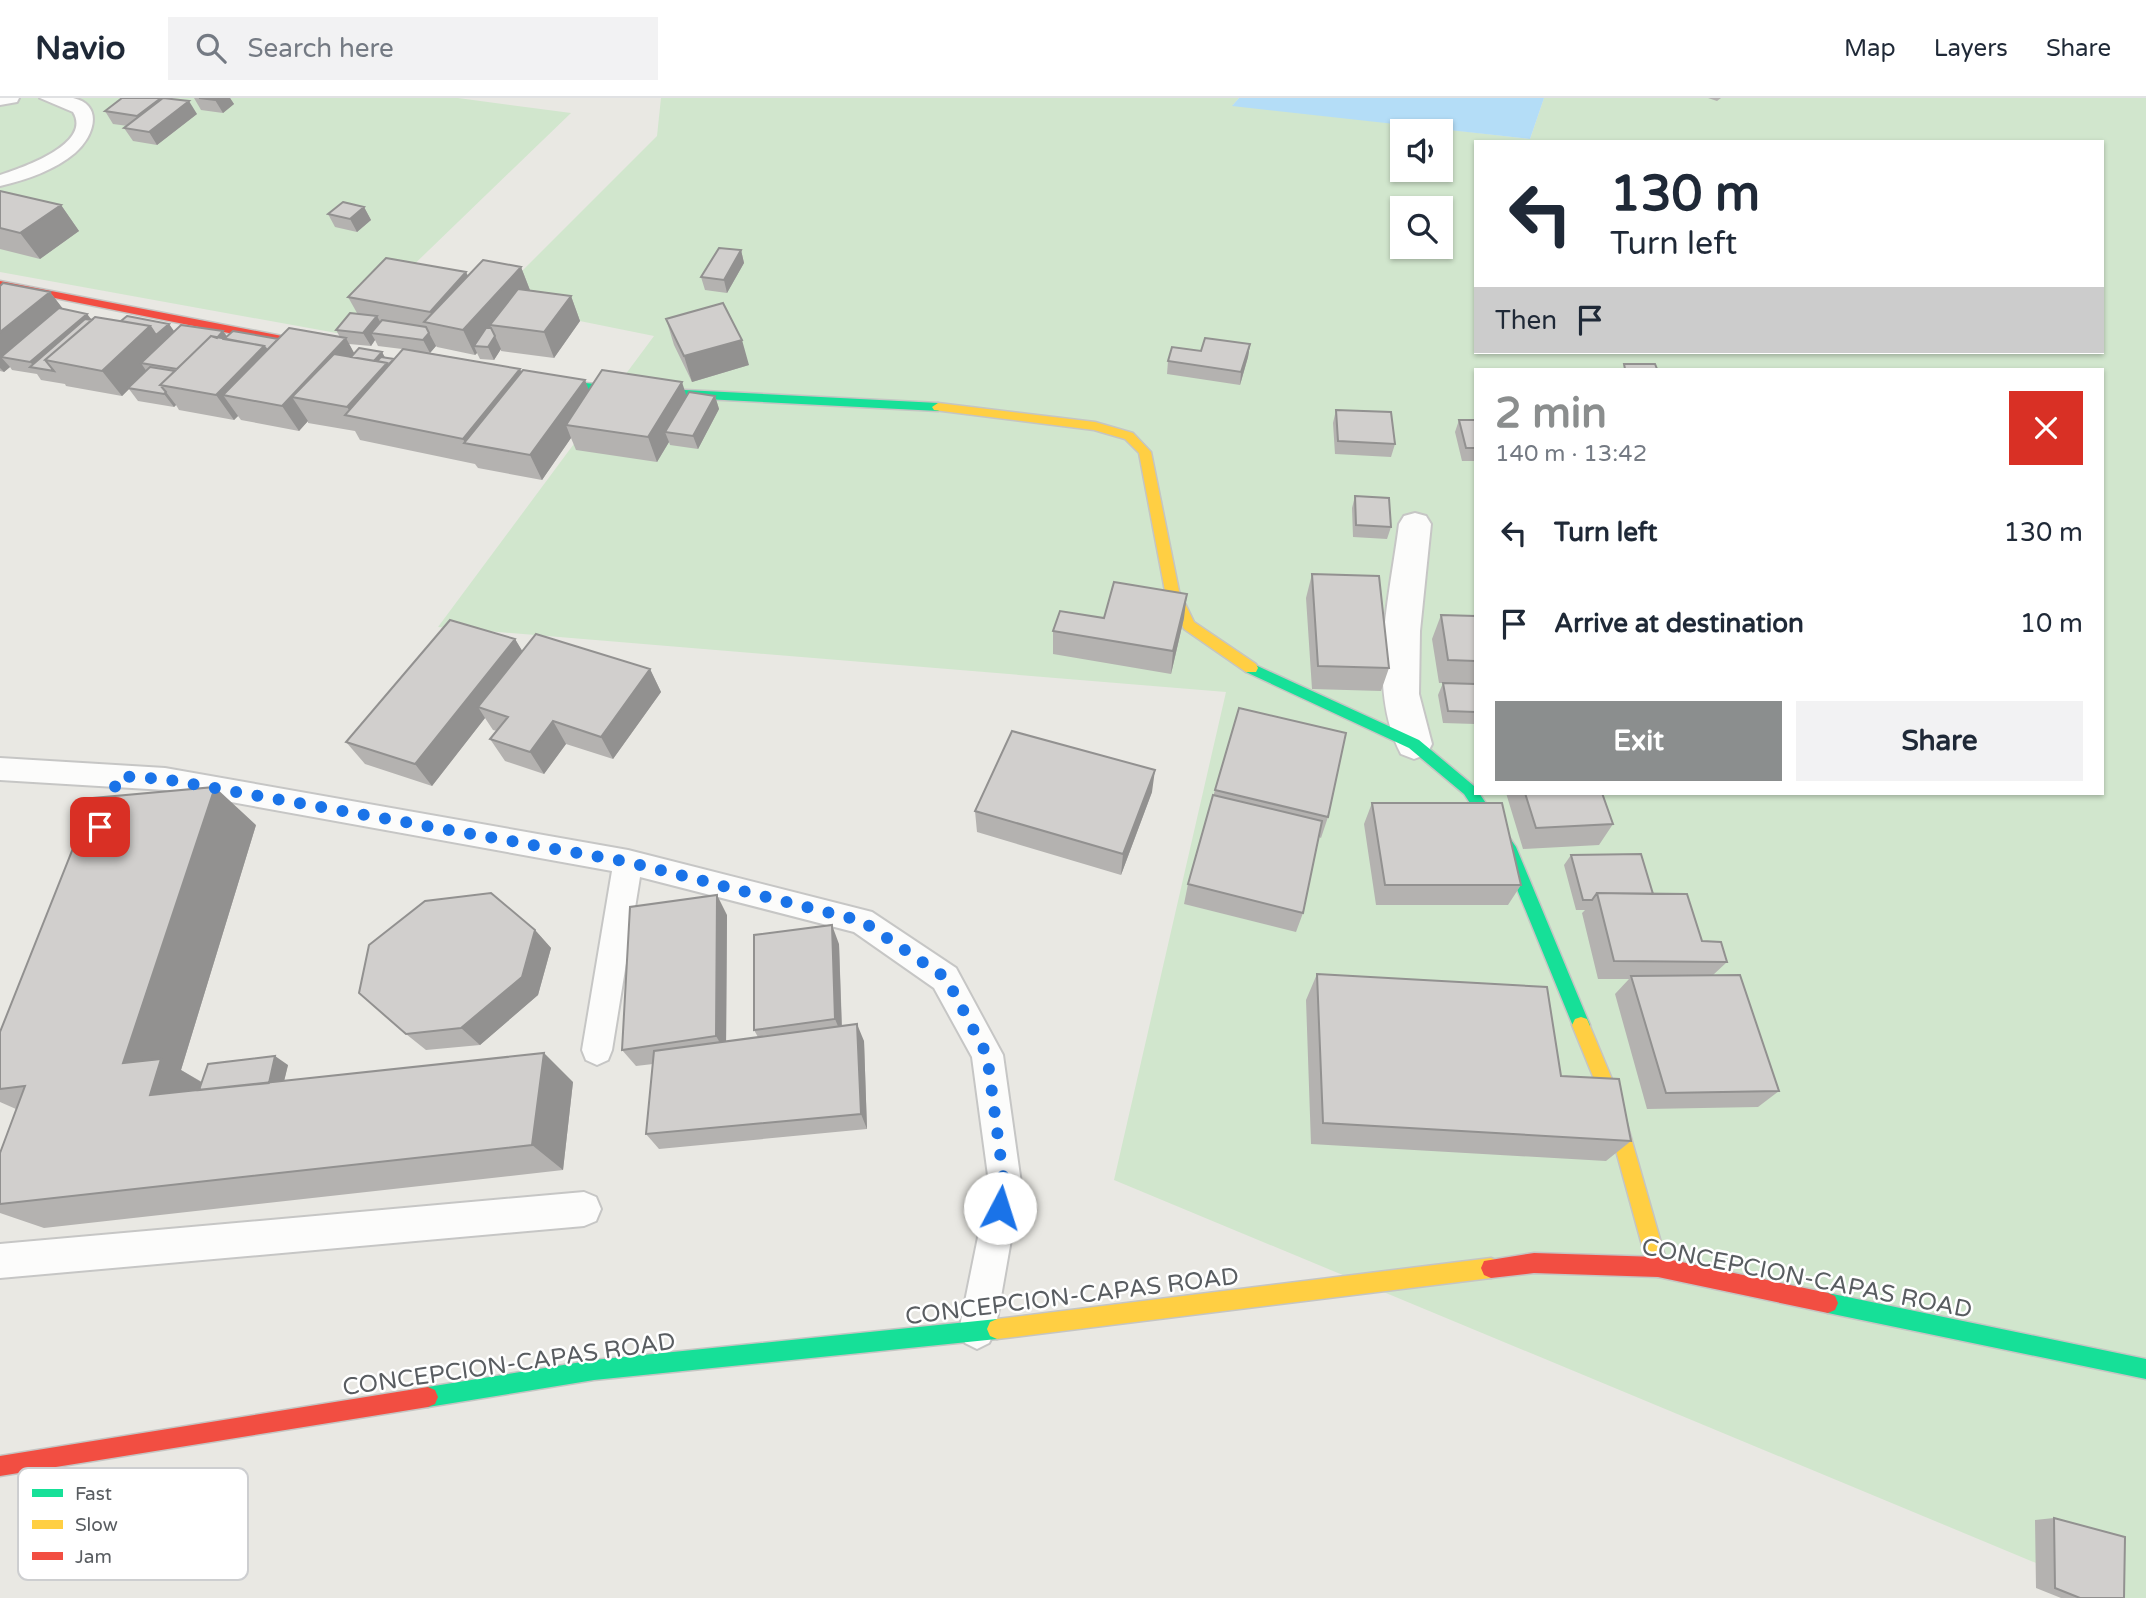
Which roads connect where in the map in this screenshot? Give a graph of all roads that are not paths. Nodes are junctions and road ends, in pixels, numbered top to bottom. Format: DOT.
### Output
graph roads {
  1 [pos="11,98"];
  2 [pos="48,98"];
  3 [pos="0,100"];
  4 [pos="0,181"];
  5 [pos="0,284"];
  6 [pos="347,353"];
  7 [pos="518,380"];
  8 [pos="1415,524"];
  9 [pos="1414,744"];
  10 [pos="0,769"];
  11 [pos="628,862"];
  12 [pos="597,1050"];
  13 [pos="584,1209"];
  14 [pos="0,1261"];
  15 [pos="1658,1268"];
  16 [pos="977,1331"];
  17 [pos="2146,1369"];
  18 [pos="0,1466"];
  1 -- 3 [label="lane"];
  2 -- 4 [label="lane"];
  5 -- 6 [label="street"];
  7 -- 9 [label="street"];
  8 -- 9 [label="street"];
  9 -- 15 [label="street"];
  10 -- 11 [label="lane"];
  11 -- 12 [label="lane"];
  11 -- 16 [label="lane"];
  13 -- 14 [label="lane"];
  15 -- 16 [label="street, CONCEPCION-CAPAS ROAD"];
  15 -- 17 [label="street, CONCEPCION-CAPAS ROAD"];
  16 -- 18 [label="street, CONCEPCION-CAPAS ROAD"];
}
